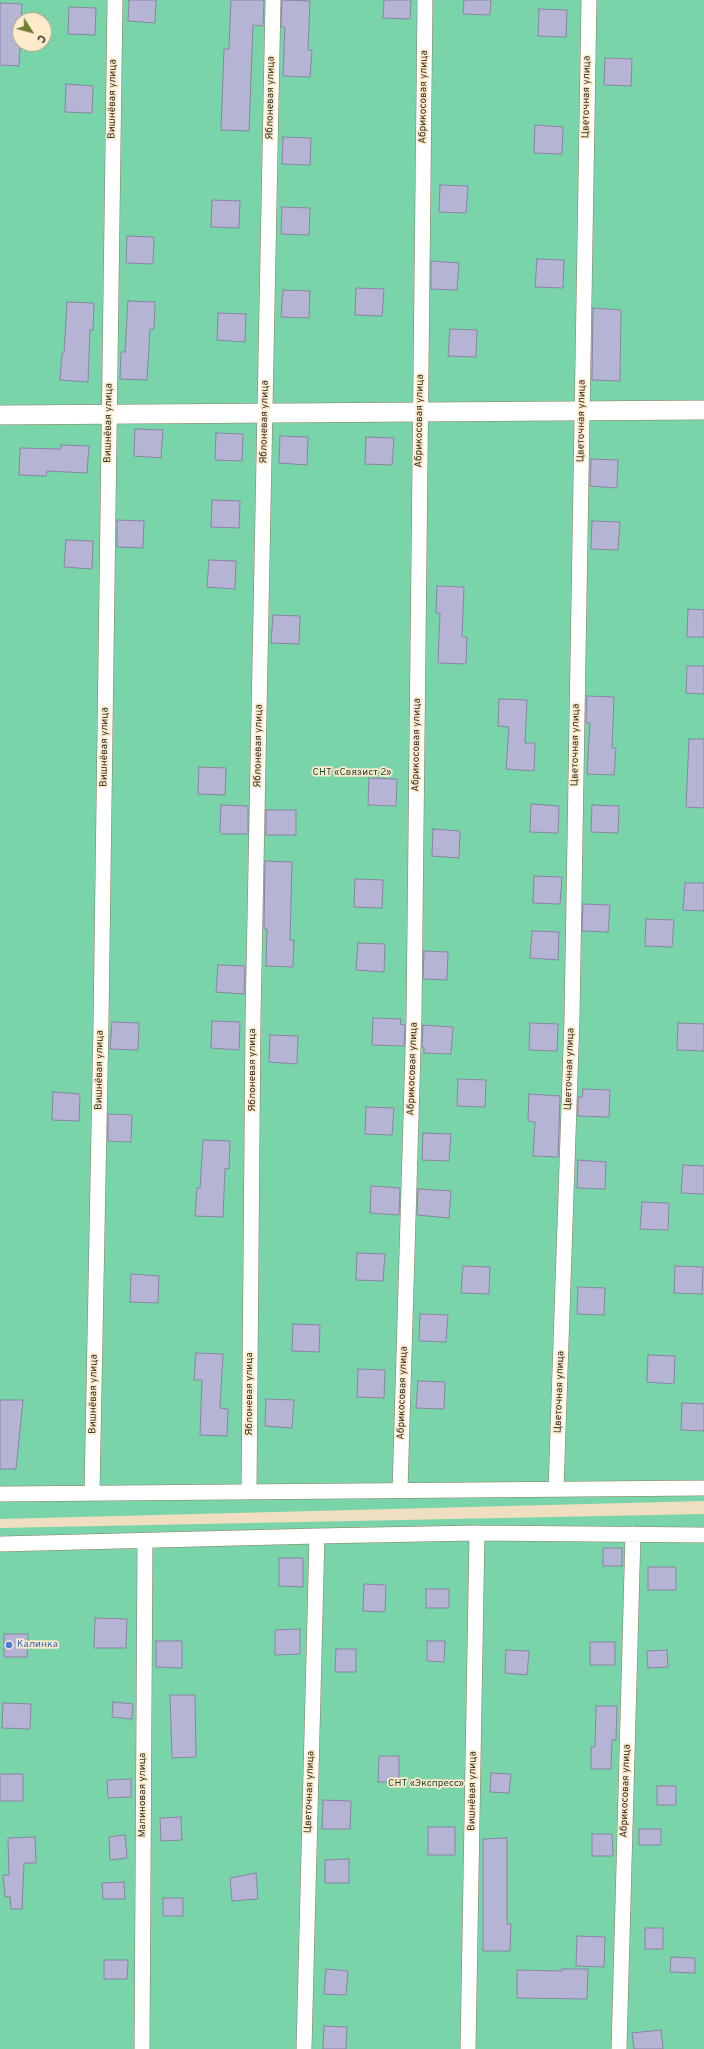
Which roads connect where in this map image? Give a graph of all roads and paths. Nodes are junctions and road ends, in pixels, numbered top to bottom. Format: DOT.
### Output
graph roads {
  1 [pos="115,0"];
  2 [pos="273,0"];
  3 [pos="425,0"];
  4 [pos="588,0"];
  5 [pos="704,410"];
  6 [pos="582,411"];
  7 [pos="420,412"];
  8 [pos="265,413"];
  9 [pos="109,414"];
  10 [pos="0,415"];
  11 [pos="704,1488"];
  12 [pos="556,1489"];
  13 [pos="400,1490"];
  14 [pos="249,1492"];
  15 [pos="92,1493"];
  16 [pos="0,1494"];
  17 [pos="477,1533"];
  18 [pos="633,1534"];
  19 [pos="704,1535"];
  20 [pos="317,1536"];
  21 [pos="144,1541"];
  22 [pos="0,1544"];
  23 [pos="142,2049"];
  24 [pos="304,2049"];
  25 [pos="468,2049"];
  26 [pos="619,2049"];
  1 -- 9 [label="street, Вишнёвая улица"];
  2 -- 8 [label="street, Яблоневая улица"];
  3 -- 7 [label="street, Абрикосовая улица"];
  4 -- 6 [label="street, Цветочная улица"];
  5 -- 6 [label="street"];
  6 -- 7 [label="street"];
  6 -- 12 [label="street, Цветочная улица"];
  7 -- 8 [label="street"];
  7 -- 13 [label="street, Абрикосовая улица"];
  8 -- 9 [label="street"];
  8 -- 14 [label="street, Яблоневая улица"];
  9 -- 10 [label="street"];
  9 -- 15 [label="street, Вишнёвая улица"];
  11 -- 12 [label="street"];
  12 -- 13 [label="street"];
  13 -- 14 [label="street"];
  14 -- 15 [label="street"];
  15 -- 16 [label="street"];
  17 -- 18 [label="street"];
  17 -- 20 [label="street"];
  17 -- 25 [label="street, Вишнёвая улица"];
  18 -- 19 [label="street"];
  18 -- 26 [label="street, Абрикосовая улица"];
  20 -- 21 [label="street"];
  20 -- 24 [label="street, Цветочная улица"];
  21 -- 22 [label="street"];
  21 -- 23 [label="street, Малиновая улица"];
}
